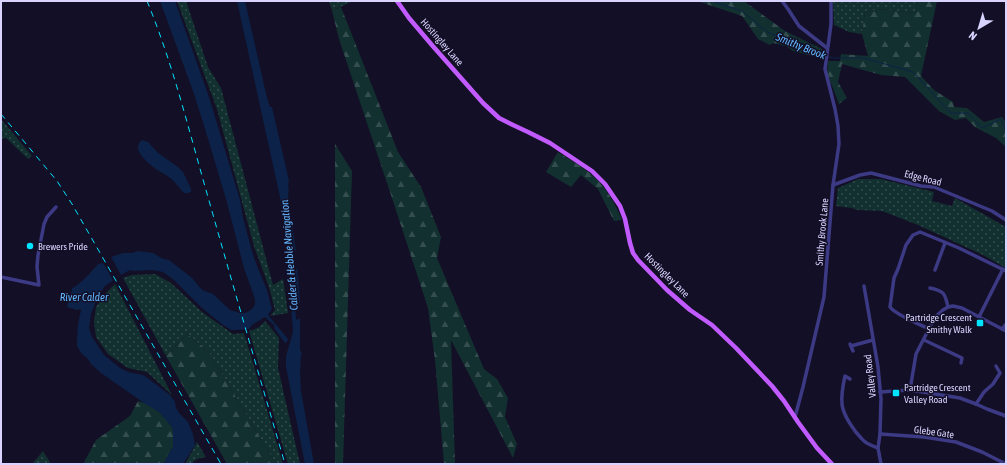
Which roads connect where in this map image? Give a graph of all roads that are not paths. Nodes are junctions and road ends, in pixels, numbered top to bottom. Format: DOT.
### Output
graph roads {
  1 [pos="397,1"];
  2 [pos="782,1"];
  3 [pos="831,1"];
  4 [pos="827,48"];
  5 [pos="834,185"];
  6 [pos="56,207"];
  7 [pos="1006,220"];
  8 [pos="945,243"];
  9 [pos="935,270"];
  10 [pos="1004,270"];
  11 [pos="1,277"];
  12 [pos="864,286"];
  13 [pos="930,288"];
  14 [pos="948,307"];
  15 [pos="979,317"];
  16 [pos="1006,324"];
  17 [pos="929,329"];
  18 [pos="1004,330"];
  19 [pos="874,340"];
  20 [pos="924,340"];
  21 [pos="853,352"];
  22 [pos="961,363"];
  23 [pos="996,366"];
  24 [pos="850,379"];
  25 [pos="910,390"];
  26 [pos="880,392"];
  27 [pos="976,404"];
  28 [pos="1006,416"];
  29 [pos="795,417"];
  30 [pos="880,434"];
  31 [pos="878,448"];
  32 [pos="832,464"];
  33 [pos="881,464"];
  34 [pos="1006,464"];
  1 -- 29 [label="main road, Hostingley Lane"];
  2 -- 4 [label="street"];
  3 -- 4 [label="street, Smithy Brook Lane"];
  4 -- 5 [label="street, Smithy Brook Lane"];
  5 -- 7 [label="street, Edge Road"];
  5 -- 29 [label="street, Smithy Brook Lane"];
  6 -- 11 [label="street"];
  8 -- 9 [label="street"];
  8 -- 10 [label="street"];
  8 -- 17 [label="street"];
  10 -- 15 [label="street"];
  12 -- 19 [label="street, Valley Road"];
  13 -- 14 [label="street"];
  14 -- 15 [label="street"];
  14 -- 17 [label="street"];
  15 -- 18 [label="street"];
  16 -- 18 [label="street"];
  17 -- 20 [label="street"];
  19 -- 21 [label="street"];
  19 -- 26 [label="street, Valley Road"];
  20 -- 22 [label="street"];
  20 -- 25 [label="street"];
  23 -- 27 [label="street"];
  24 -- 31 [label="street"];
  25 -- 26 [label="street"];
  25 -- 27 [label="street"];
  26 -- 30 [label="street, Valley Road"];
  27 -- 28 [label="street"];
  29 -- 32 [label="main road, Hostingley Lane"];
  30 -- 31 [label="street, Valley Road"];
  30 -- 34 [label="street, Glebe Gate"];
  31 -- 33 [label="street, Valley Road"];
}
